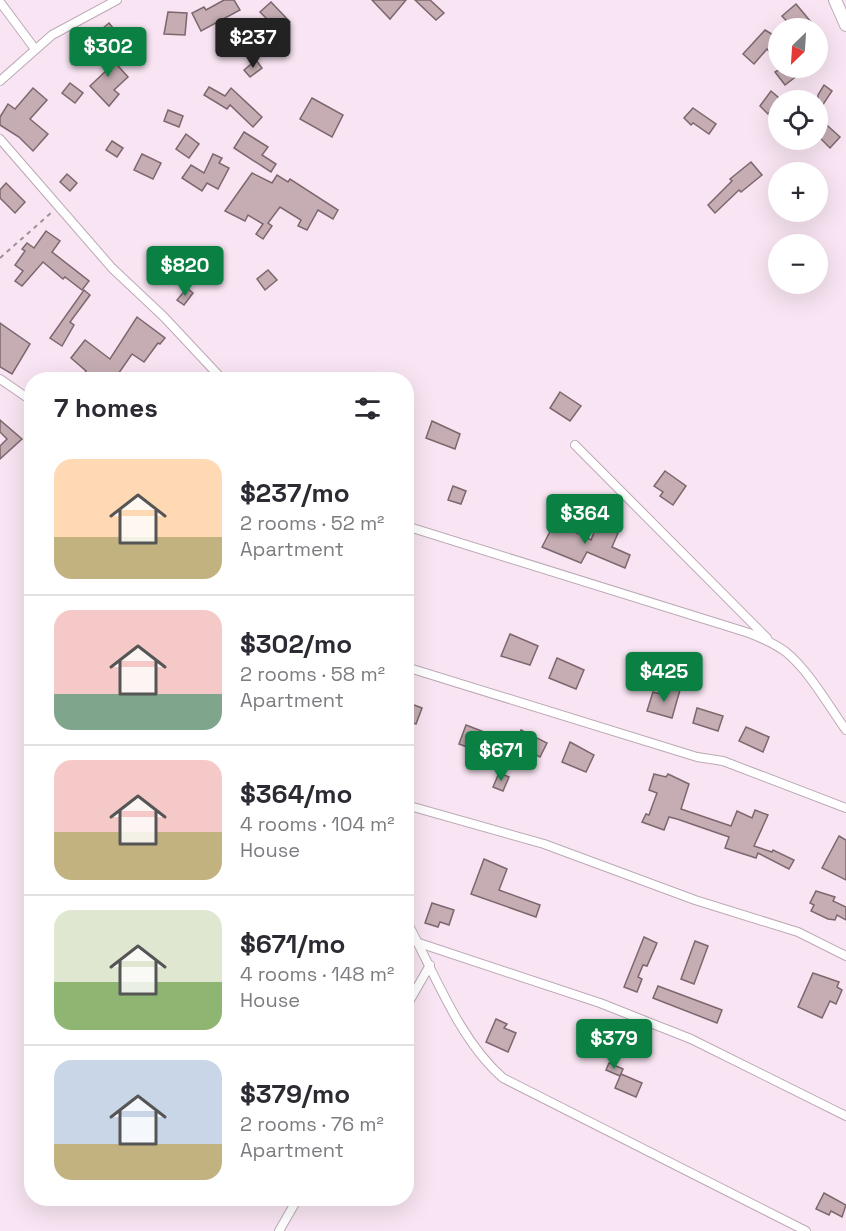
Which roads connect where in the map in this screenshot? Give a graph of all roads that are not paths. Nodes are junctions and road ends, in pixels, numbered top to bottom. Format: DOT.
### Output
graph roads {
  1 [pos="117,0"];
  2 [pos="836,0"];
  3 [pos="0,2"];
  4 [pos="846,25"];
  5 [pos="35,49"];
  6 [pos="0,81"];
  7 [pos="0,139"];
  8 [pos="216,372"];
  9 [pos="0,379"];
  10 [pos="24,396"];
  11 [pos="575,445"];
  12 [pos="414,528"];
  13 [pos="771,643"];
  14 [pos="414,669"];
  15 [pos="846,730"];
  16 [pos="414,808"];
  17 [pos="846,808"];
  18 [pos="414,935"];
  19 [pos="419,944"];
  20 [pos="846,956"];
  21 [pos="430,965"];
  22 [pos="414,993"];
  23 [pos="846,1116"];
  24 [pos="293,1206"];
  25 [pos="279,1231"];
  26 [pos="806,1231"];
  1 -- 5 [label="street"];
  2 -- 4 [label="main road"];
  3 -- 5 [label="street"];
  5 -- 6 [label="street"];
  7 -- 8 [label="street"];
  9 -- 10 [label="street"];
  11 -- 13 [label="street"];
  12 -- 13 [label="street"];
  13 -- 15 [label="street"];
  14 -- 17 [label="street"];
  16 -- 20 [label="street"];
  18 -- 19 [label="street"];
  19 -- 21 [label="street"];
  19 -- 23 [label="street"];
  21 -- 22 [label="street"];
  21 -- 26 [label="street"];
  24 -- 25 [label="street"];
}
